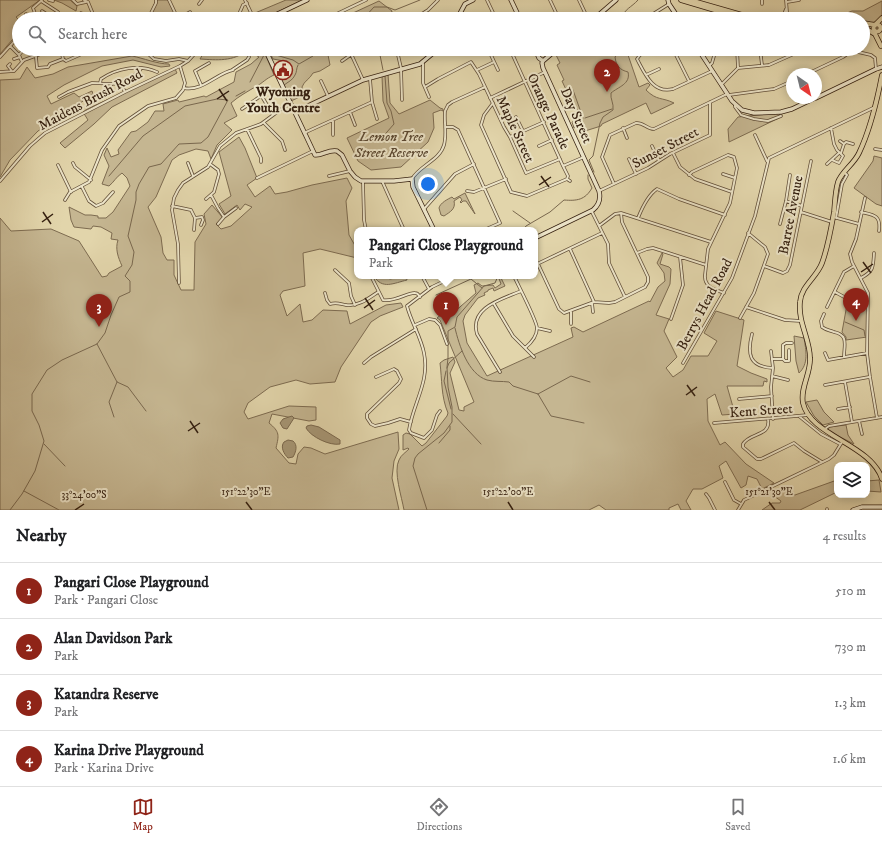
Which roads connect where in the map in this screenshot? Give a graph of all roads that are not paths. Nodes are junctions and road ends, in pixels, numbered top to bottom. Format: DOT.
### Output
graph roads {
  1 [pos="49,0"];
  2 [pos="72,0"];
  3 [pos="84,0"];
  4 [pos="90,0"];
  5 [pos="156,0"];
  6 [pos="169,0"];
  7 [pos="202,0"];
  8 [pos="245,0"];
  9 [pos="307,0"];
  10 [pos="366,0"];
  11 [pos="438,0"];
  12 [pos="473,0"];
  13 [pos="487,0"];
  14 [pos="511,0"];
  15 [pos="550,0"];
  16 [pos="580,0"];
  17 [pos="614,0"];
  18 [pos="681,0"];
  19 [pos="690,0"];
  20 [pos="762,0"];
  21 [pos="799,0"];
  22 [pos="41,1"];
  23 [pos="53,1"];
  24 [pos="787,1"];
  25 [pos="87,2"];
  26 [pos="669,2"];
  27 [pos="247,3"];
  28 [pos="200,4"];
  29 [pos="762,4"];
  30 [pos="34,12"];
  31 [pos="58,12"];
  32 [pos="92,12"];
  33 [pos="152,12"];
  34 [pos="175,12"];
  35 [pos="240,12"];
  36 [pos="251,12"];
  37 [pos="284,12"];
  38 [pos="341,12"];
  39 [pos="425,12"];
  40 [pos="461,12"];
  41 [pos="493,12"];
  42 [pos="517,12"];
  43 [pos="556,12"];
  44 [pos="585,12"];
  45 [pos="601,12"];
  46 [pos="602,12"];
  47 [pos="655,12"];
  48 [pos="675,12"];
  49 [pos="721,12"];
  50 [pos="732,12"];
  51 [pos="787,12"];
  52 [pos="882,18"];
  53 [pos="870,27"];
  54 [pos="881,27"];
  55 [pos="875,28"];
  56 [pos="870,30"];
  57 [pos="882,34"];
  58 [pos="10,46"];
  59 [pos="882,47"];
  60 [pos="870,55"];
  61 [pos="20,56"];
  62 [pos="62,56"];
  63 [pos="76,56"];
  64 [pos="151,56"];
  65 [pos="193,56"];
  66 [pos="268,56"];
  67 [pos="352,56"];
  68 [pos="398,56"];
  69 [pos="429,56"];
  70 [pos="491,56"];
  71 [pos="513,56"];
  72 [pos="538,56"];
  73 [pos="549,56"];
  74 [pos="640,56"];
  75 [pos="676,56"];
  76 [pos="703,56"];
  77 [pos="714,56"];
  78 [pos="737,56"];
  79 [pos="761,56"];
  80 [pos="789,56"];
  81 [pos="844,56"];
  82 [pos="0,57"];
  83 [pos="36,57"];
  84 [pos="249,57"];
  85 [pos="14,59"];
  86 [pos="63,59"];
  87 [pos="543,61"];
  88 [pos="22,62"];
  89 [pos="188,62"];
  90 [pos="342,62"];
  91 [pos="422,62"];
  92 [pos="494,62"];
  93 [pos="209,63"];
  94 [pos="10,64"];
  95 [pos="762,65"];
  96 [pos="180,66"];
  97 [pos="709,66"];
  98 [pos="882,67"];
  99 [pos="140,68"];
  100 [pos="738,68"];
  101 [pos="820,68"];
  102 [pos="401,69"];
  103 [pos="659,69"];
  104 [pos="876,69"];
  105 [pos="477,70"];
  106 [pos="498,70"];
  107 [pos="12,71"];
  108 [pos="712,71"];
  109 [pos="0,72"];
  110 [pos="157,72"];
  111 [pos="545,72"];
  112 [pos="645,75"];
  113 [pos="882,75"];
  114 [pos="369,78"];
  115 [pos="363,80"];
  116 [pos="321,81"];
  117 [pos="689,81"];
  118 [pos="525,82"];
  119 [pos="100,83"];
  120 [pos="112,84"];
  121 [pos="121,84"];
  122 [pos="786,84"];
  123 [pos="201,85"];
  124 [pos="721,85"];
  125 [pos="425,87"];
  126 [pos="485,87"];
  127 [pos="184,88"];
  128 [pos="125,92"];
  129 [pos="265,93"];
  130 [pos="261,95"];
  131 [pos="728,95"];
  132 [pos="822,95"];
  133 [pos="94,96"];
  134 [pos="328,96"];
  135 [pos="59,97"];
  136 [pos="429,97"];
  137 [pos="490,98"];
  138 [pos="402,100"];
  139 [pos="372,102"];
  140 [pos="710,102"];
  141 [pos="492,103"];
  142 [pos="291,104"];
  143 [pos="802,104"];
  144 [pos="736,105"];
  145 [pos="876,107"];
  146 [pos="242,109"];
  147 [pos="295,112"];
  148 [pos="350,112"];
  149 [pos="273,116"];
  150 [pos="516,116"];
  151 [pos="781,116"];
  152 [pos="377,119"];
  153 [pos="333,120"];
  154 [pos="544,122"];
  155 [pos="264,123"];
  156 [pos="354,125"];
  157 [pos="445,126"];
  158 [pos="623,128"];
  159 [pos="831,128"];
  160 [pos="247,129"];
  161 [pos="523,132"];
  162 [pos="304,134"];
  163 [pos="333,135"];
  164 [pos="754,135"];
  165 [pos="510,137"];
  166 [pos="627,138"];
  167 [pos="552,140"];
  168 [pos="840,141"];
  169 [pos="844,144"];
  170 [pos="853,144"];
  171 [pos="539,146"];
  172 [pos="652,146"];
  173 [pos="875,148"];
  174 [pos="285,150"];
  175 [pos="882,150"];
  176 [pos="313,151"];
  177 [pos="673,153"];
  178 [pos="840,153"];
  179 [pos="584,157"];
  180 [pos="560,158"];
  181 [pos="630,159"];
  182 [pos="832,160"];
  183 [pos="659,161"];
  184 [pos="811,161"];
  185 [pos="261,162"];
  186 [pos="767,162"];
  187 [pos="73,163"];
  188 [pos="188,163"];
  189 [pos="210,164"];
  190 [pos="474,164"];
  191 [pos="827,164"];
  192 [pos="58,165"];
  193 [pos="563,166"];
  194 [pos="350,172"];
  195 [pos="636,174"];
  196 [pos="723,174"];
  197 [pos="689,175"];
  198 [pos="790,175"];
  199 [pos="193,176"];
  200 [pos="328,176"];
  201 [pos="257,178"];
  202 [pos="735,178"];
  203 [pos="412,179"];
  204 [pos="567,179"];
  205 [pos="91,180"];
  206 [pos="506,180"];
  207 [pos="0,181"];
  208 [pos="363,181"];
  209 [pos="382,181"];
  210 [pos="570,181"];
  211 [pos="614,184"];
  212 [pos="82,187"];
  213 [pos="484,188"];
  214 [pos="468,191"];
  215 [pos="599,191"];
  216 [pos="72,192"];
  217 [pos="113,192"];
  218 [pos="732,192"];
  219 [pos="211,195"];
  220 [pos="865,198"];
  221 [pos="206,199"];
  222 [pos="65,200"];
  223 [pos="786,201"];
  224 [pos="172,206"];
  225 [pos="802,206"];
  226 [pos="236,208"];
  227 [pos="424,209"];
  228 [pos="591,211"];
  229 [pos="801,212"];
  230 [pos="862,212"];
  231 [pos="621,213"];
  232 [pos="725,215"];
  233 [pos="224,217"];
  234 [pos="195,218"];
  235 [pos="638,218"];
  236 [pos="835,218"];
  237 [pos="832,222"];
  238 [pos="218,224"];
  239 [pos="780,224"];
  240 [pos="859,224"];
  241 [pos="201,225"];
  242 [pos="599,226"];
  243 [pos="365,227"];
  244 [pos="403,227"];
  245 [pos="433,227"];
  246 [pos="491,227"];
  247 [pos="194,230"];
  248 [pos="878,230"];
  249 [pos="602,233"];
  250 [pos="748,233"];
  251 [pos="538,237"];
  252 [pos="711,242"];
  253 [pos="570,249"];
  254 [pos="637,253"];
  255 [pos="874,253"];
  256 [pos="680,257"];
  257 [pos="538,264"];
  258 [pos="706,265"];
  259 [pos="764,266"];
  260 [pos="854,266"];
  261 [pos="335,270"];
  262 [pos="861,278"];
  263 [pos="372,279"];
  264 [pos="424,279"];
  265 [pos="449,279"];
  266 [pos="515,279"];
  267 [pos="179,283"];
  268 [pos="429,289"];
  269 [pos="521,291"];
  270 [pos="378,292"];
  271 [pos="724,292"];
  272 [pos="835,292"];
  273 [pos="325,293"];
  274 [pos="420,297"];
  275 [pos="625,297"];
  276 [pos="846,298"];
  277 [pos="593,303"];
  278 [pos="494,304"];
  279 [pos="355,305"];
  280 [pos="827,306"];
  281 [pos="746,307"];
  282 [pos="571,312"];
  283 [pos="593,312"];
  284 [pos="824,314"];
  285 [pos="740,318"];
  286 [pos="671,319"];
  287 [pos="801,321"];
  288 [pos="572,324"];
  289 [pos="415,326"];
  290 [pos="537,328"];
  291 [pos="416,329"];
  292 [pos="550,331"];
  293 [pos="752,334"];
  294 [pos="792,343"];
  295 [pos="447,344"];
  296 [pos="525,348"];
  297 [pos="771,350"];
  298 [pos="789,350"];
  299 [pos="825,353"];
  300 [pos="867,353"];
  301 [pos="534,357"];
  302 [pos="844,357"];
  303 [pos="773,359"];
  304 [pos="783,359"];
  305 [pos="683,362"];
  306 [pos="364,363"];
  307 [pos="773,368"];
  308 [pos="500,372"];
  309 [pos="772,376"];
  310 [pos="870,377"];
  311 [pos="376,378"];
  312 [pos="788,380"];
  313 [pos="845,382"];
  314 [pos="825,385"];
  315 [pos="772,396"];
  316 [pos="739,399"];
  317 [pos="850,407"];
  318 [pos="838,409"];
  319 [pos="440,411"];
  320 [pos="809,415"];
  321 [pos="800,417"];
  322 [pos="882,417"];
  323 [pos="876,418"];
  324 [pos="768,419"];
  325 [pos="773,419"];
  326 [pos="859,420"];
  327 [pos="411,422"];
  328 [pos="852,422"];
  329 [pos="714,423"];
  330 [pos="824,429"];
  331 [pos="862,434"];
  332 [pos="841,442"];
  333 [pos="822,462"];
  334 [pos="882,479"];
  335 [pos="725,482"];
  336 [pos="706,494"];
  337 [pos="740,504"];
  338 [pos="882,507"];
  339 [pos="869,508"];
  340 [pos="715,510"];
  341 [pos="738,510"];
  342 [pos="853,510"];
  1 -- 23 [label="street"];
  2 -- 25 [label="street"];
  3 -- 25 [label="street"];
  4 -- 25 [label="street"];
  5 -- 33 [label="street"];
  6 -- 34 [label="street"];
  7 -- 28 [label="street"];
  8 -- 27 [label="street"];
  9 -- 37 [label="street"];
  10 -- 38 [label="street"];
  11 -- 39 [label="street"];
  12 -- 40 [label="street"];
  13 -- 41 [label="street"];
  14 -- 42 [label="street"];
  15 -- 43 [label="street"];
  16 -- 44 [label="street"];
  17 -- 45 [label="street"];
  17 -- 46 [label="street"];
  18 -- 49 [label="main road"];
  19 -- 50 [label="main road"];
  20 -- 29 [label="street"];
  21 -- 24 [label="street"];
  22 -- 30 [label="street"];
  22 -- 31 [label="street"];
  24 -- 51 [label="street"];
  25 -- 32 [label="street"];
  26 -- 47 [label="street"];
  26 -- 48 [label="street"];
  27 -- 35 [label="street"];
  27 -- 36 [label="street"];
  52 -- 55 [label="main road"];
  53 -- 55 [label="main road"];
  54 -- 55 [label="main road"];
  54 -- 57 [label="main road"];
  55 -- 59 [label="main road"];
  56 -- 59 [label="main road"];
  58 -- 82 [label="street"];
  60 -- 104 [label="street"];
  61 -- 85 [label="street"];
  61 -- 88 [label="street"];
  62 -- 86 [label="street"];
  63 -- 86 [label="street"];
  64 -- 89 [label="street"];
  65 -- 89 [label="street, Maidens Brush Road"];
  66 -- 142 [label="street"];
  67 -- 90 [label="street"];
  67 -- 115 [label="street"];
  68 -- 102 [label="street"];
  69 -- 91 [label="street"];
  70 -- 92 [label="street"];
  71 -- 118 [label="street, Orange Parade"];
  72 -- 87 [label="street, Day Street"];
  73 -- 87 [label="street"];
  74 -- 112 [label="street"];
  75 -- 117 [label="street"];
  76 -- 97 [label="street"];
  77 -- 97 [label="street"];
  78 -- 100 [label="street"];
  79 -- 95 [label="street"];
  80 -- 95 [label="street"];
  81 -- 101 [label="street"];
  83 -- 86 [label="street"];
  83 -- 88 [label="street"];
  84 -- 123 [label="street"];
  87 -- 111 [label="street, Day Street"];
  88 -- 107 [label="street"];
  89 -- 96 [label="street, Maidens Brush Road"];
  91 -- 102 [label="street"];
  91 -- 125 [label="street"];
  92 -- 105 [label="street"];
  92 -- 106 [label="street"];
  93 -- 123 [label="street"];
  94 -- 107 [label="street"];
  95 -- 100 [label="street"];
  96 -- 127 [label="street"];
  96 -- 128 [label="street, Maidens Brush Road"];
  97 -- 108 [label="street"];
  98 -- 104 [label="street"];
  99 -- 110 [label="street"];
  99 -- 119 [label="street"];
  99 -- 121 [label="street"];
  100 -- 124 [label="street"];
  102 -- 114 [label="street"];
  102 -- 138 [label="street"];
  103 -- 112 [label="street"];
  104 -- 132 [label="street"];
  105 -- 125 [label="street, Maple Street"];
  105 -- 126 [label="street, Maple Street"];
  107 -- 109 [label="street"];
  108 -- 117 [label="street"];
  108 -- 124 [label="street"];
  111 -- 118 [label="street"];
  111 -- 179 [label="street, Day Street"];
  112 -- 117 [label="street"];
  113 -- 145 [label="main road"];
  114 -- 115 [label="street"];
  114 -- 139 [label="street"];
  115 -- 134 [label="street"];
  116 -- 134 [label="street"];
  118 -- 137 [label="street"];
  118 -- 154 [label="street, Orange Parade"];
  119 -- 120 [label="street"];
  119 -- 135 [label="street"];
  120 -- 121 [label="street"];
  120 -- 133 [label="street"];
  121 -- 128 [label="street"];
  122 -- 131 [label="street"];
  123 -- 127 [label="street"];
  124 -- 131 [label="street"];
  125 -- 136 [label="street"];
  126 -- 137 [label="street, Maple Street"];
  126 -- 157 [label="street"];
  127 -- 205 [label="street"];
  128 -- 207 [label="street, Maidens Brush Road"];
  129 -- 130 [label="street"];
  130 -- 146 [label="street"];
  130 -- 149 [label="street"];
  131 -- 140 [label="street"];
  131 -- 144 [label="street"];
  134 -- 147 [label="street"];
  137 -- 141 [label="street, Maple Street"];
  139 -- 148 [label="street"];
  139 -- 152 [label="street"];
  140 -- 158 [label="street"];
  140 -- 177 [label="street, Sunset Street"];
  141 -- 165 [label="street, Maple Street"];
  141 -- 206 [label="street"];
  142 -- 147 [label="street"];
  142 -- 149 [label="street"];
  143 -- 144 [label="street"];
  144 -- 151 [label="street"];
  145 -- 159 [label="street"];
  145 -- 236 [label="main road"];
  147 -- 162 [label="street"];
  148 -- 153 [label="street"];
  148 -- 156 [label="street"];
  149 -- 155 [label="street"];
  150 -- 161 [label="street"];
  153 -- 162 [label="street"];
  153 -- 163 [label="street"];
  154 -- 161 [label="street"];
  154 -- 167 [label="street, Orange Parade"];
  155 -- 160 [label="street"];
  155 -- 174 [label="street"];
  157 -- 190 [label="street"];
  157 -- 203 [label="street"];
  158 -- 166 [label="street"];
  158 -- 211 [label="street"];
  159 -- 178 [label="street"];
  159 -- 186 [label="street"];
  160 -- 185 [label="street"];
  160 -- 189 [label="street"];
  161 -- 165 [label="street"];
  162 -- 176 [label="street"];
  164 -- 186 [label="street"];
  165 -- 180 [label="street, Maple Street"];
  167 -- 171 [label="street"];
  167 -- 180 [label="street, Orange Parade"];
  168 -- 169 [label="street"];
  169 -- 170 [label="street"];
  169 -- 178 [label="street"];
  172 -- 183 [label="street"];
  173 -- 175 [label="street"];
  176 -- 194 [label="street"];
  176 -- 201 [label="street"];
  177 -- 183 [label="street, Sunset Street"];
  177 -- 197 [label="street"];
  178 -- 182 [label="street"];
  178 -- 182 [label="street"];
  179 -- 193 [label="street"];
  179 -- 215 [label="street, Day Street"];
  180 -- 193 [label="street, Orange Parade"];
  181 -- 195 [label="street"];
  182 -- 191 [label="street"];
  183 -- 195 [label="street, Sunset Street"];
  184 -- 225 [label="street, Barree Avenue"];
  186 -- 250 [label="street, Berrys Head Road"];
  187 -- 205 [label="street"];
  188 -- 199 [label="street"];
  189 -- 199 [label="street"];
  189 -- 219 [label="street"];
  190 -- 213 [label="street"];
  190 -- 227 [label="street"];
  192 -- 216 [label="street"];
  193 -- 204 [label="street, Orange Parade"];
  194 -- 200 [label="street"];
  194 -- 208 [label="street"];
  195 -- 211 [label="street, Sunset Street"];
  196 -- 202 [label="street"];
  197 -- 202 [label="street"];
  197 -- 218 [label="street"];
  198 -- 223 [label="street"];
  199 -- 224 [label="street"];
  202 -- 218 [label="street"];
  203 -- 209 [label="street"];
  203 -- 227 [label="street"];
  204 -- 206 [label="street"];
  204 -- 210 [label="street"];
  205 -- 212 [label="street"];
  206 -- 213 [label="street"];
  208 -- 209 [label="street"];
  208 -- 243 [label="street"];
  209 -- 244 [label="street"];
  211 -- 215 [label="street, Sunset Street"];
  212 -- 216 [label="street"];
  212 -- 217 [label="street"];
  213 -- 214 [label="street"];
  213 -- 246 [label="street"];
  215 -- 228 [label="street"];
  216 -- 222 [label="street"];
  218 -- 232 [label="street"];
  219 -- 221 [label="street"];
  219 -- 233 [label="street"];
  220 -- 230 [label="street"];
  223 -- 225 [label="street"];
  223 -- 239 [label="street"];
  224 -- 234 [label="street"];
  224 -- 267 [label="street"];
  225 -- 229 [label="street, Barree Avenue"];
  226 -- 233 [label="street"];
  227 -- 245 [label="street"];
  228 -- 242 [label="street"];
  228 -- 251 [label="street"];
  229 -- 237 [label="street"];
  229 -- 259 [label="street, Barree Avenue"];
  230 -- 240 [label="street"];
  230 -- 248 [label="street"];
  231 -- 235 [label="street"];
  231 -- 242 [label="street"];
  231 -- 254 [label="street"];
  232 -- 235 [label="street"];
  232 -- 252 [label="street"];
  233 -- 238 [label="street"];
  234 -- 241 [label="street"];
  234 -- 247 [label="street"];
  235 -- 252 [label="street"];
  236 -- 237 [label="main road"];
  236 -- 240 [label="street"];
  237 -- 287 [label="main road"];
  240 -- 260 [label="street"];
  242 -- 249 [label="street"];
  249 -- 253 [label="street"];
  249 -- 275 [label="street"];
  250 -- 259 [label="street"];
  250 -- 271 [label="street, Berrys Head Road"];
  252 -- 258 [label="street"];
  253 -- 257 [label="street"];
  253 -- 277 [label="street"];
  254 -- 256 [label="street"];
  254 -- 275 [label="street"];
  255 -- 262 [label="street"];
  256 -- 258 [label="street"];
  256 -- 286 [label="street"];
  257 -- 282 [label="street"];
  258 -- 271 [label="street"];
  259 -- 281 [label="street"];
  260 -- 262 [label="street"];
  260 -- 272 [label="street"];
  261 -- 279 [label="street"];
  262 -- 300 [label="street"];
  263 -- 270 [label="street"];
  264 -- 268 [label="street"];
  265 -- 268 [label="street"];
  266 -- 269 [label="street"];
  268 -- 274 [label="street"];
  269 -- 278 [label="street"];
  269 -- 290 [label="street"];
  270 -- 274 [label="street"];
  270 -- 279 [label="street"];
  271 -- 305 [label="street, Berrys Head Road"];
  272 -- 276 [label="street"];
  272 -- 280 [label="street"];
  273 -- 279 [label="street"];
  274 -- 289 [label="street"];
  275 -- 277 [label="street"];
  277 -- 282 [label="street"];
  277 -- 283 [label="street"];
  278 -- 296 [label="street"];
  278 -- 308 [label="street"];
  281 -- 285 [label="street"];
  281 -- 287 [label="street"];
  282 -- 288 [label="street"];
  284 -- 302 [label="street"];
  287 -- 320 [label="main road"];
  289 -- 291 [label="street"];
  289 -- 295 [label="street"];
  290 -- 292 [label="street"];
  290 -- 296 [label="street"];
  291 -- 306 [label="street"];
  291 -- 327 [label="street"];
  293 -- 307 [label="street"];
  294 -- 304 [label="street"];
  296 -- 301 [label="street"];
  297 -- 303 [label="street"];
  298 -- 304 [label="street"];
  299 -- 302 [label="street"];
  300 -- 302 [label="street"];
  300 -- 310 [label="street"];
  303 -- 304 [label="street"];
  303 -- 307 [label="street"];
  307 -- 309 [label="street"];
  309 -- 312 [label="street"];
  309 -- 315 [label="street"];
  310 -- 313 [label="street"];
  310 -- 323 [label="street"];
  311 -- 327 [label="street"];
  313 -- 314 [label="street"];
  313 -- 317 [label="street"];
  315 -- 316 [label="street"];
  315 -- 325 [label="street"];
  317 -- 318 [label="street"];
  317 -- 328 [label="street"];
  319 -- 327 [label="street"];
  320 -- 321 [label="street, Kent Street"];
  320 -- 330 [label="main road"];
  321 -- 325 [label="street, Kent Street"];
  321 -- 332 [label="street"];
  322 -- 323 [label="street"];
  323 -- 326 [label="street"];
  324 -- 325 [label="street, Kent Street"];
  324 -- 329 [label="street, Kent Street"];
  324 -- 333 [label="street"];
  326 -- 328 [label="street"];
  326 -- 331 [label="street"];
  328 -- 330 [label="street"];
  330 -- 332 [label="main road"];
  332 -- 333 [label="street"];
  332 -- 334 [label="main road"];
  333 -- 337 [label="street"];
  335 -- 337 [label="street"];
  336 -- 340 [label="street"];
  337 -- 341 [label="street"];
  338 -- 339 [label="street"];
  339 -- 342 [label="street"];
}
